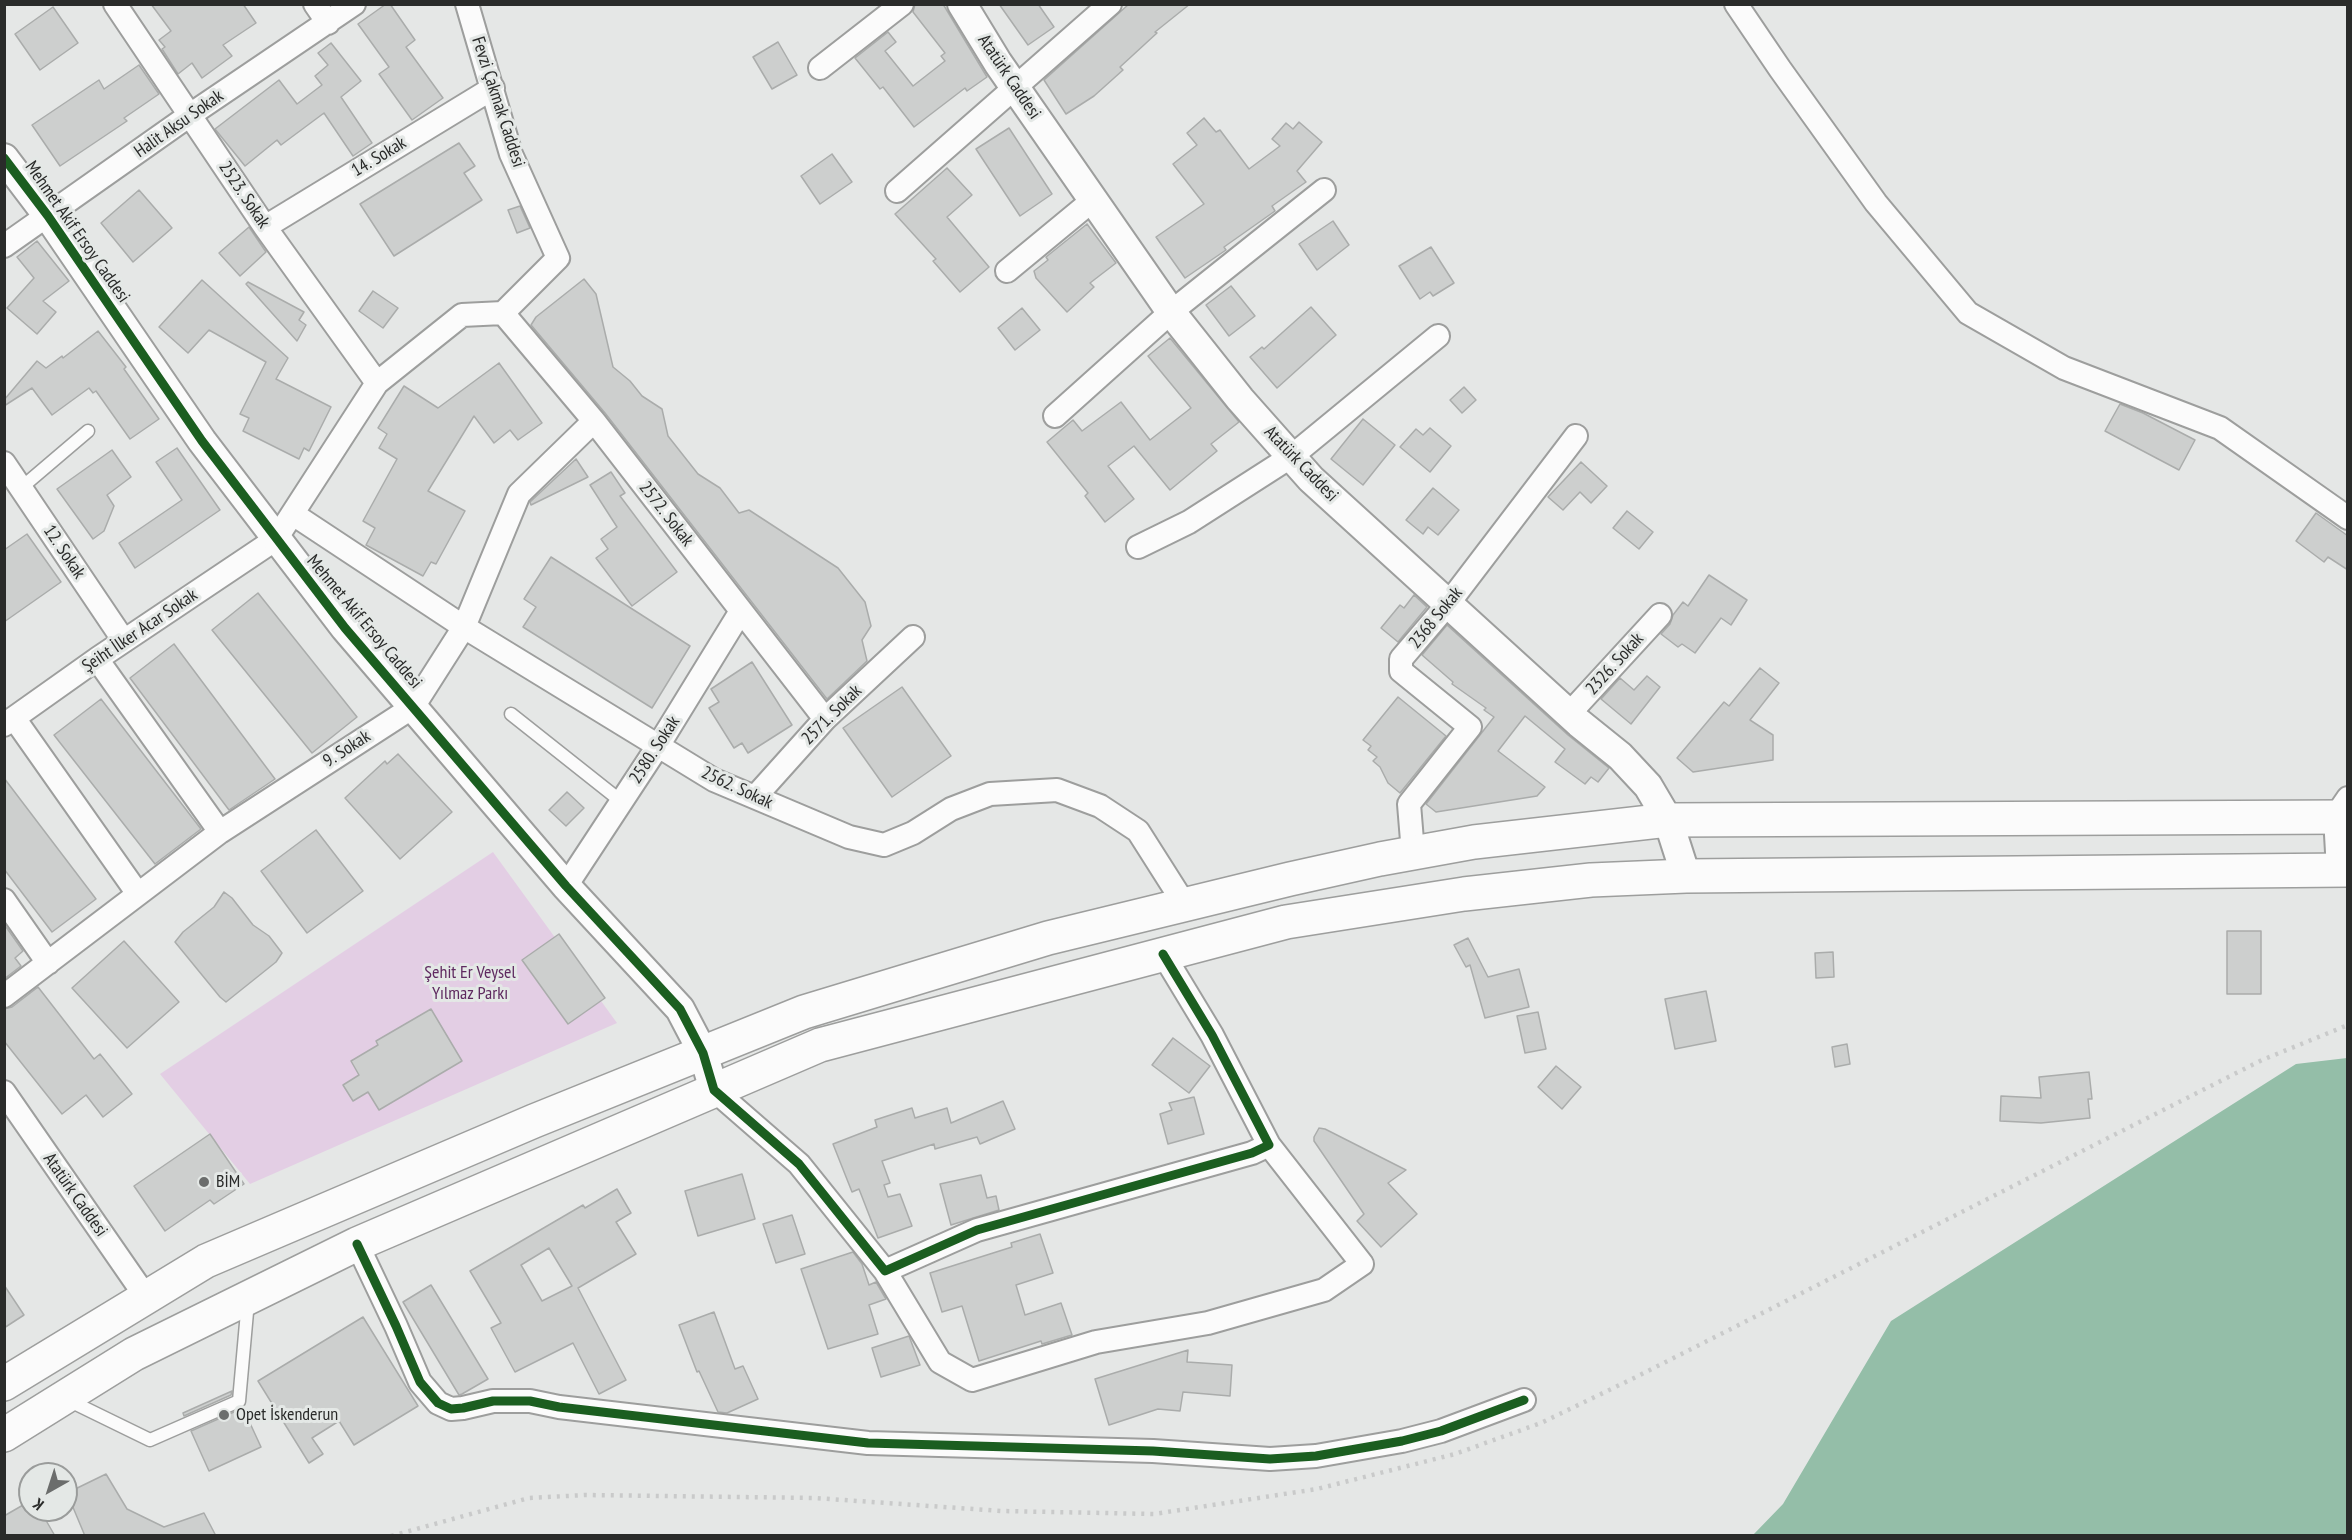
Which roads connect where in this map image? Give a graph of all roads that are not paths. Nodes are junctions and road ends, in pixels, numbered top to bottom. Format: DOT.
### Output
graph roads {
  1 [pos="115,4"];
  2 [pos="354,4"];
  3 [pos="467,4"];
  4 [pos="902,4"];
  5 [pos="962,4"];
  6 [pos="1110,4"];
  7 [pos="1736,4"];
  8 [pos="321,14"];
  9 [pos="820,68"];
  10 [pos="1014,87"];
  11 [pos="493,88"];
  12 [pos="190,115"];
  13 [pos="4,158"];
  14 [pos="1324,190"];
  15 [pos="897,191"];
  16 [pos="1093,200"];
  17 [pos="48,216"];
  18 [pos="265,227"];
  19 [pos="4,246"];
  20 [pos="1007,271"];
  21 [pos="1171,312"];
  22 [pos="503,313"];
  23 [pos="1438,336"];
  24 [pos="377,383"];
  25 [pos="1055,416"];
  26 [pos="594,421"];
  27 [pos="88,431"];
  28 [pos="1576,436"];
  29 [pos="1292,456"];
  30 [pos="4,463"];
  31 [pos="21,488"];
  32 [pos="293,514"];
  33 [pos="2348,518"];
  34 [pos="276,539"];
  35 [pos="1138,547"];
  36 [pos="1448,604"];
  37 [pos="741,611"];
  38 [pos="1660,615"];
  39 [pos="464,627"];
  40 [pos="913,637"];
  41 [pos="124,641"];
  42 [pos="97,659"];
  43 [pos="413,707"];
  44 [pos="511,714"];
  45 [pos="1569,714"];
  46 [pos="825,719"];
  47 [pos="9,721"];
  48 [pos="658,746"];
  49 [pos="755,797"];
  50 [pos="622,801"];
  51 [pos="2343,810"];
  52 [pos="1668,820"];
  53 [pos="220,832"];
  54 [pos="1413,853"];
  55 [pos="2343,870"];
  56 [pos="1686,876"];
  57 [pos="566,886"];
  58 [pos="138,894"];
  59 [pos="4,900"];
  60 [pos="1185,905"];
  61 [pos="1163,954"];
  62 [pos="48,963"];
  63 [pos="4,996"];
  64 [pos="703,1053"];
  65 [pos="714,1090"];
  66 [pos="4,1092"];
  67 [pos="1269,1145"];
  68 [pos="357,1244"];
  69 [pos="885,1271"];
  70 [pos="147,1297"];
  71 [pos="248,1297"];
  72 [pos="4,1384"];
  73 [pos="64,1398"];
  74 [pos="1524,1400"];
  75 [pos="4,1435"];
  1 -- 12 [label="street, 2523. Sokak"];
  2 -- 8 [label="street, Halit Aksu Sokak"];
  3 -- 11 [label="street, Fevzi Çakmak Caddesi"];
  4 -- 9 [label="street"];
  5 -- 10 [label="street, Atatürk Caddesi"];
  6 -- 10 [label="street"];
  7 -- 33 [label="street"];
  8 -- 12 [label="street, Halit Aksu Sokak"];
  10 -- 15 [label="street"];
  10 -- 16 [label="street, Atatürk Caddesi"];
  11 -- 18 [label="street, 14. Sokak"];
  11 -- 22 [label="street, Fevzi Çakmak Caddesi"];
  12 -- 17 [label="street, Halit Aksu Sokak"];
  12 -- 18 [label="street, 2523. Sokak"];
  13 -- 17 [label="street, Mehmet Akif Ersoy Caddesi"];
  14 -- 21 [label="street"];
  16 -- 20 [label="street"];
  16 -- 21 [label="street, Atatürk Caddesi"];
  17 -- 19 [label="street, Halit Aksu Sokak"];
  17 -- 34 [label="street, Mehmet Akif Ersoy Caddesi"];
  18 -- 24 [label="street, 2523. Sokak"];
  21 -- 25 [label="street"];
  21 -- 29 [label="street, Atatürk Caddesi"];
  22 -- 24 [label="street"];
  22 -- 26 [label="street, 2572. Sokak"];
  23 -- 29 [label="street"];
  24 -- 32 [label="street"];
  26 -- 37 [label="street, 2572. Sokak"];
  26 -- 39 [label="street, 9. Sokak"];
  27 -- 31 [label="lane"];
  28 -- 36 [label="street, 2368 Sokak"];
  29 -- 35 [label="street"];
  29 -- 36 [label="street, Atatürk Caddesi"];
  30 -- 31 [label="street, 12. Sokak"];
  31 -- 41 [label="street, 12. Sokak"];
  32 -- 34 [label="street"];
  32 -- 39 [label="street, 2562. Sokak"];
  34 -- 41 [label="street, Şeiht İlker Acar Sokak"];
  34 -- 43 [label="street, Mehmet Akif Ersoy Caddesi"];
  36 -- 45 [label="street, Atatürk Caddesi"];
  36 -- 54 [label="street, 2368 Sokak"];
  37 -- 46 [label="street, 2572. Sokak"];
  37 -- 48 [label="street, 2580. Sokak"];
  38 -- 45 [label="street, 2326. Sokak"];
  39 -- 43 [label="street, 9. Sokak"];
  39 -- 48 [label="street, 2562. Sokak"];
  40 -- 46 [label="street, 2571. Sokak"];
  41 -- 42 [label="street, Şeiht İlker Acar Sokak"];
  42 -- 47 [label="street, Şeiht İlker Acar Sokak"];
  42 -- 53 [label="street"];
  43 -- 53 [label="street, 9. Sokak"];
  43 -- 57 [label="street, Mehmet Akif Ersoy Caddesi"];
  44 -- 50 [label="lane"];
  45 -- 52 [label="street, Atatürk Caddesi"];
  46 -- 49 [label="street, 2571. Sokak"];
  47 -- 58 [label="street"];
  48 -- 49 [label="street, 2562. Sokak"];
  48 -- 50 [label="street, 2580. Sokak"];
  49 -- 60 [label="street, 2562. Sokak"];
  50 -- 57 [label="street, 2580. Sokak"];
  51 -- 52 [label="highway"];
  51 -- 55 [label="street"];
  52 -- 54 [label="highway"];
  52 -- 56 [label="street, Atatürk Caddesi"];
  53 -- 58 [label="street, 9. Sokak"];
  54 -- 60 [label="highway"];
  55 -- 56 [label="highway"];
  56 -- 61 [label="highway"];
  57 -- 64 [label="street, Mehmet Akif Ersoy Caddesi"];
  58 -- 62 [label="street, 9. Sokak"];
  59 -- 62 [label="street"];
  60 -- 64 [label="highway"];
  61 -- 65 [label="highway"];
  61 -- 67 [label="street"];
  62 -- 63 [label="street, 9. Sokak"];
  64 -- 65 [label="street, Mehmet Akif Ersoy Caddesi"];
  64 -- 70 [label="highway"];
  65 -- 68 [label="highway"];
  65 -- 69 [label="street"];
  66 -- 70 [label="street, Atatürk Caddesi"];
  67 -- 69 [label="street"];
  67 -- 69 [label="street"];
  68 -- 71 [label="highway"];
  68 -- 74 [label="street"];
  70 -- 72 [label="highway"];
  71 -- 73 [label="highway"];
  71 -- 73 [label="lane"];
  73 -- 75 [label="highway"];
}
